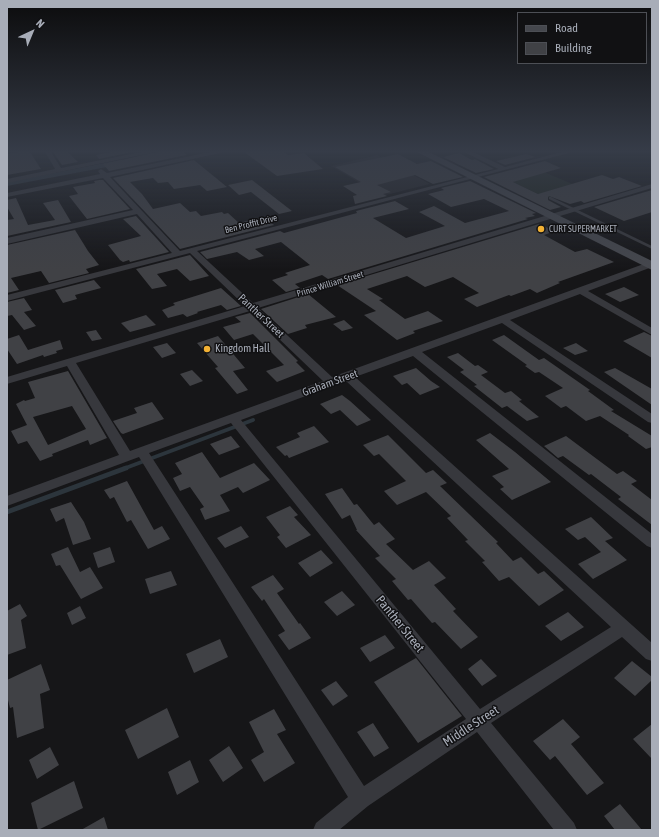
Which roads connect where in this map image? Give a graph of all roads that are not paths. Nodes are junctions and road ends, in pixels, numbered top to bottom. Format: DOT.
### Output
graph roads {
  1 [pos="28,191"];
  2 [pos="120,191"];
  3 [pos="421,191"];
  4 [pos="498,191"];
  5 [pos="636,191"];
  6 [pos="7,195"];
  7 [pos="550,198"];
  8 [pos="574,210"];
  9 [pos="139,211"];
  10 [pos="551,217"];
  11 [pos="7,241"];
  12 [pos="652,248"];
  13 [pos="191,250"];
  14 [pos="178,254"];
  15 [pos="651,265"];
  16 [pos="580,290"];
  17 [pos="7,298"];
  18 [pos="252,307"];
  19 [pos="503,319"];
  20 [pos="652,332"];
  21 [pos="414,351"];
  22 [pos="70,362"];
  23 [pos="348,376"];
  24 [pos="7,381"];
  25 [pos="331,382"];
  26 [pos="233,418"];
  27 [pos="652,419"];
  28 [pos="129,451"];
  29 [pos="7,501"];
  30 [pos="652,542"];
  31 [pos="623,628"];
  32 [pos="652,654"];
  33 [pos="478,721"];
  34 [pos="361,799"];
  35 [pos="323,830"];
  36 [pos="567,830"];
  1 -- 6 [label="street"];
  2 -- 9 [label="street"];
  3 -- 13 [label="street, Ben Proffit Drive"];
  4 -- 10 [label="main road"];
  5 -- 8 [label="street, Prince William Street"];
  7 -- 8 [label="lane"];
  8 -- 10 [label="street, Prince William Street"];
  8 -- 12 [label="lane"];
  9 -- 11 [label="street"];
  9 -- 14 [label="street"];
  10 -- 15 [label="main road"];
  10 -- 18 [label="street, Prince William Street"];
  13 -- 14 [label="street, Ben Proffit Drive"];
  13 -- 18 [label="street, Panther Street"];
  14 -- 17 [label="street, Ben Proffit Drive"];
  15 -- 16 [label="street, Graham Street"];
  16 -- 19 [label="street, Graham Street"];
  16 -- 20 [label="street"];
  18 -- 22 [label="street, Prince William Street"];
  18 -- 25 [label="street, Panther Street"];
  19 -- 21 [label="street, Graham Street"];
  19 -- 27 [label="street"];
  21 -- 23 [label="street, Graham Street"];
  21 -- 30 [label="street"];
  22 -- 24 [label="street, Prince William Street"];
  22 -- 28 [label="street"];
  23 -- 25 [label="street, Graham Street"];
  23 -- 31 [label="street"];
  25 -- 26 [label="street, Graham Street"];
  26 -- 28 [label="street, Graham Street"];
  26 -- 33 [label="street, Panther Street"];
  28 -- 29 [label="street, Graham Street"];
  28 -- 34 [label="street"];
  31 -- 32 [label="street"];
  31 -- 33 [label="street, Middle Street"];
  33 -- 34 [label="street, Middle Street"];
  33 -- 36 [label="street, Panther Street"];
  34 -- 35 [label="street, Middle Street"];
}
